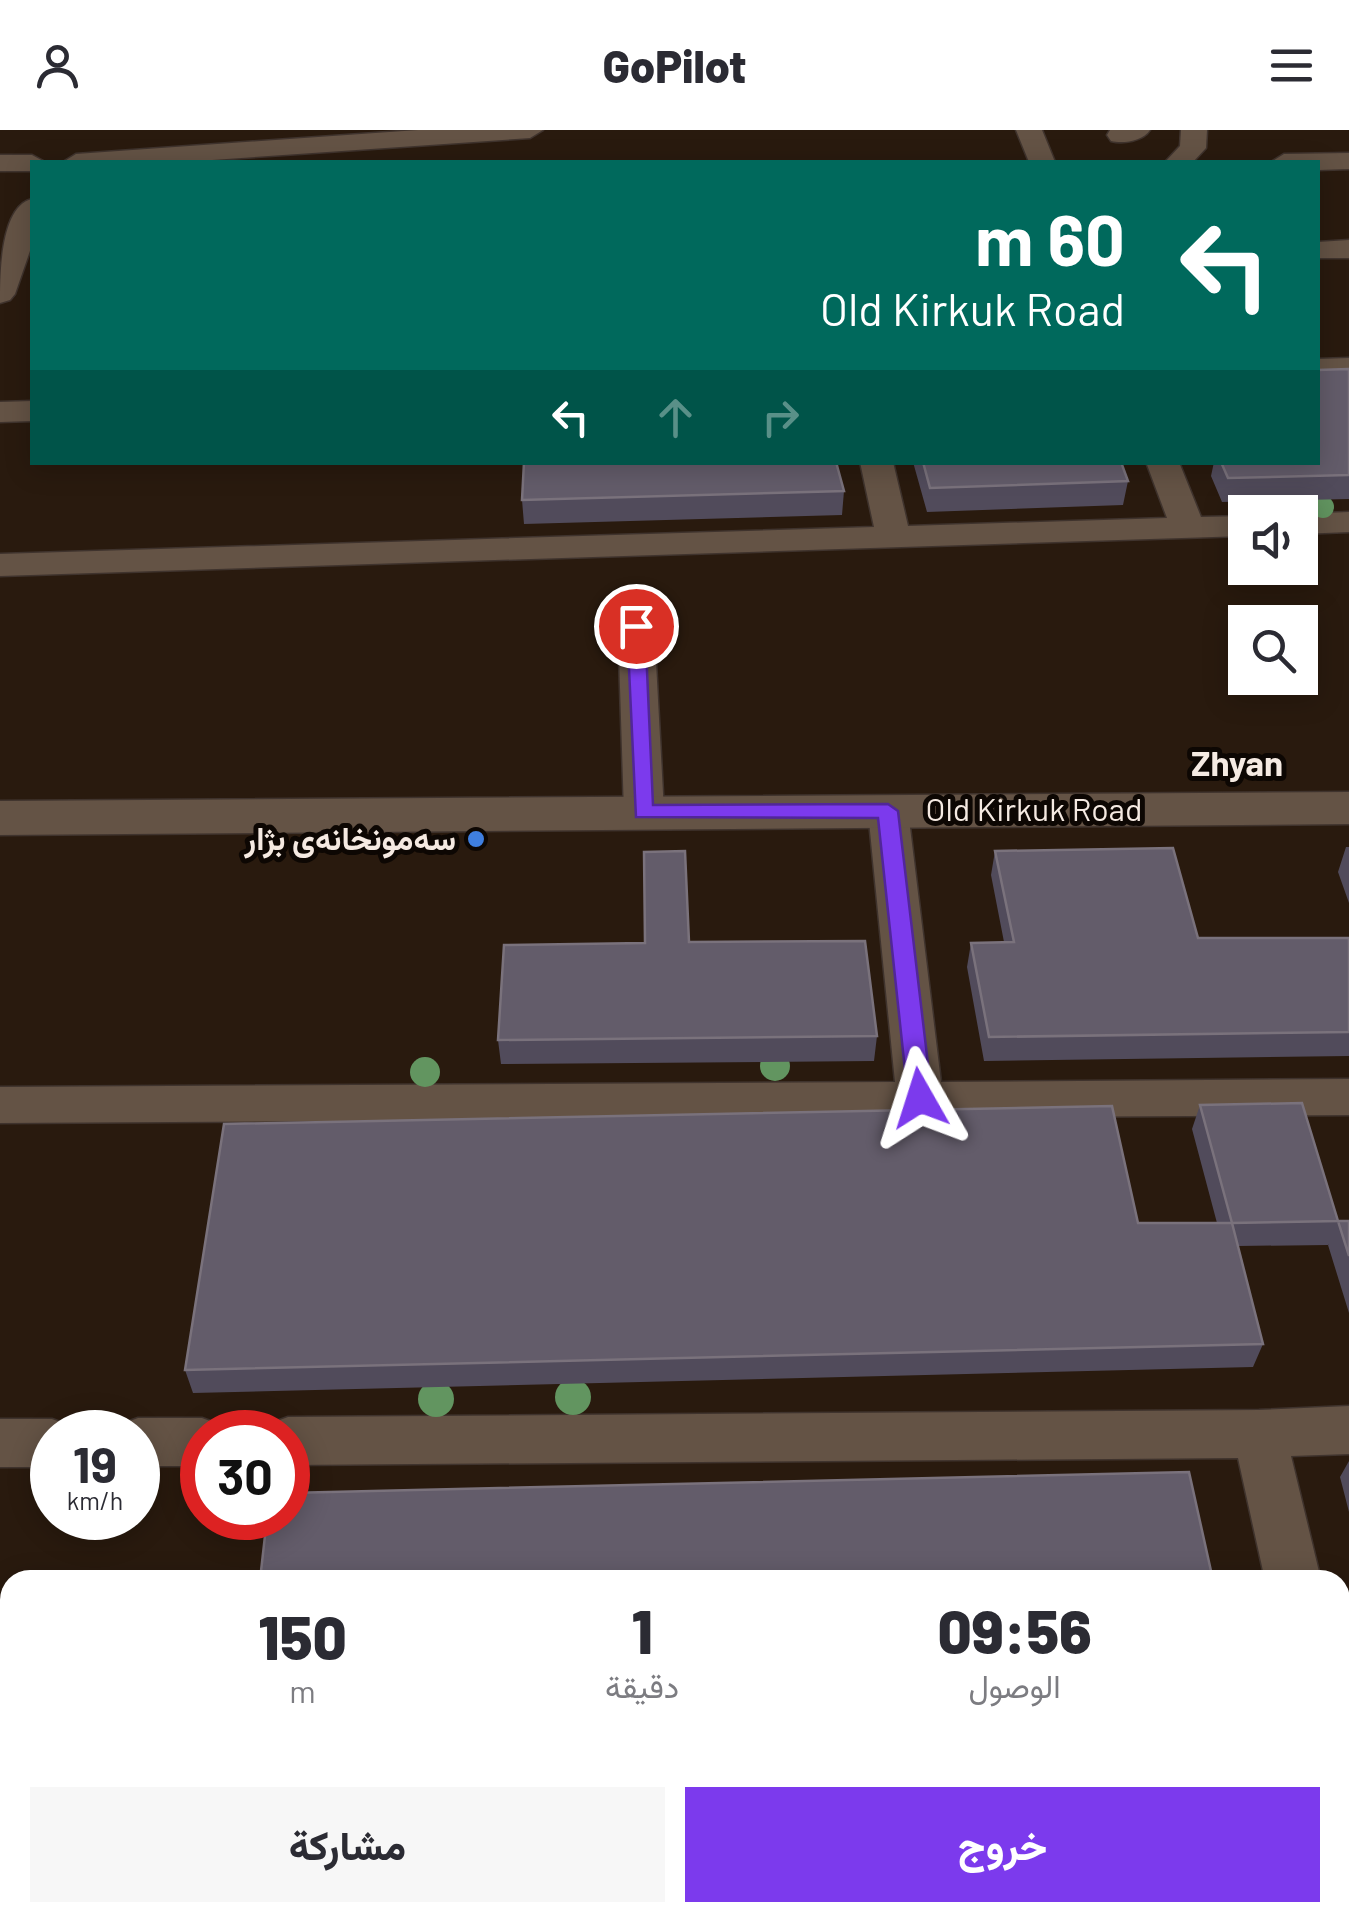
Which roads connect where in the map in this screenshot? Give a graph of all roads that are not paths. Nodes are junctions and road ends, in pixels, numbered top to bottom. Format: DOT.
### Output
graph roads {
  1 [pos="127,130"];
  2 [pos="530,130"];
  3 [pos="1029,130"];
  4 [pos="1194,130"];
  5 [pos="1288,147"];
  6 [pos="80,160"];
  7 [pos="105,160"];
  8 [pos="1041,160"];
  9 [pos="1180,160"];
  10 [pos="1260,160"];
  11 [pos="1348,162"];
  12 [pos="30,163"];
  13 [pos="0,164"];
  14 [pos="30,215"];
  15 [pos="1349,249"];
  16 [pos="1320,250"];
  17 [pos="12,289"];
  18 [pos="1320,368"];
  19 [pos="1349,368"];
  20 [pos="30,411"];
  21 [pos="0,412"];
  22 [pos="877,465"];
  23 [pos="1163,465"];
  24 [pos="1349,522"];
  25 [pos="1318,523"];
  26 [pos="1228,527"];
  27 [pos="1188,528"];
  28 [pos="893,536"];
  29 [pos="0,565"];
  30 [pos="636,626"];
  31 [pos="1349,808"];
  32 [pos="888,811"];
  33 [pos="644,812"];
  34 [pos="0,818"];
  35 [pos="1349,1097"];
  36 [pos="920,1098"];
  37 [pos="0,1106"];
  38 [pos="1349,1430"];
  39 [pos="1259,1434"];
  40 [pos="310,1441"];
  41 [pos="0,1443"];
  42 [pos="30,1443"];
  43 [pos="1291,1570"];
  1 -- 6 [label="street"];
  2 -- 7 [label="street"];
  3 -- 8 [label="street"];
  4 -- 9 [label="street"];
  5 -- 10 [label="street"];
  5 -- 11 [label="street"];
  12 -- 13 [label="street"];
  14 -- 17 [label="street"];
  15 -- 16 [label="street"];
  18 -- 19 [label="street"];
  20 -- 21 [label="street"];
  22 -- 28 [label="street"];
  23 -- 27 [label="street"];
  24 -- 25 [label="street"];
  26 -- 27 [label="street"];
  27 -- 28 [label="street"];
  28 -- 29 [label="street"];
  30 -- 33 [label="street"];
  31 -- 32 [label="street, Old Kirkuk Road"];
  32 -- 33 [label="street, Old Kirkuk Road"];
  32 -- 36 [label="street"];
  33 -- 34 [label="street, Old Kirkuk Road"];
  35 -- 36 [label="street"];
  36 -- 37 [label="street"];
  38 -- 39 [label="street"];
  39 -- 40 [label="street"];
  39 -- 43 [label="street"];
  41 -- 42 [label="street"];
}
